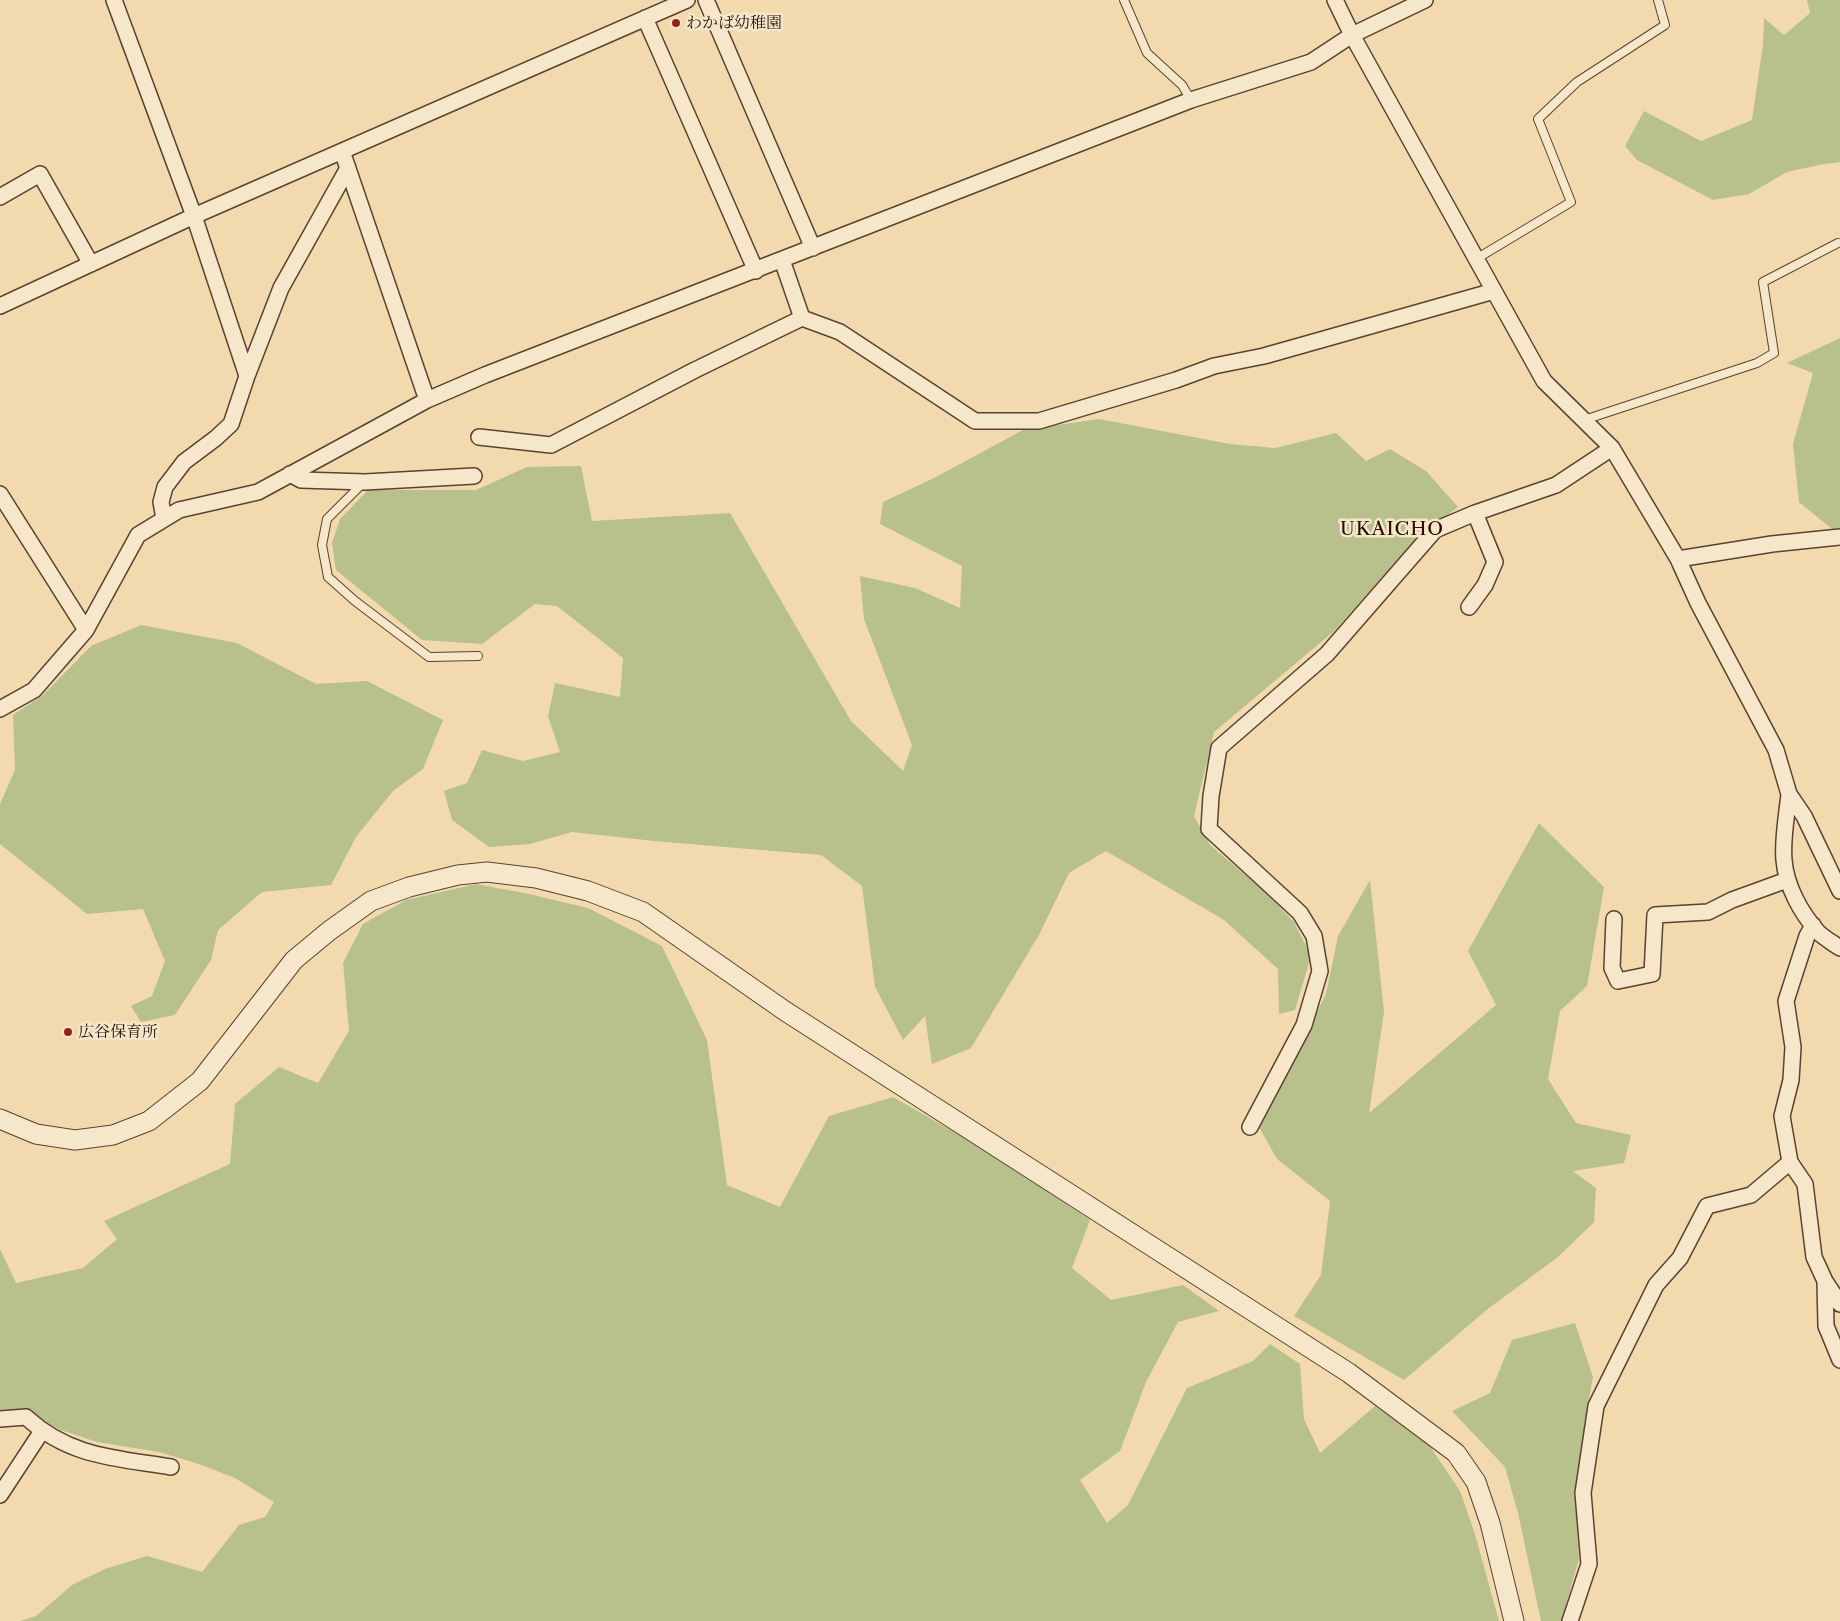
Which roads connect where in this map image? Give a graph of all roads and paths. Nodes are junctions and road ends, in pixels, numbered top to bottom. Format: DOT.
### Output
graph roads {
  1 [pos="114,0"];
  2 [pos="687,0"];
  3 [pos="706,0"];
  4 [pos="1124,0"];
  5 [pos="1335,0"];
  6 [pos="1424,0"];
  7 [pos="1658,0"];
  8 [pos="645,18"];
  9 [pos="1352,35"];
  10 [pos="1191,100"];
  11 [pos="342,151"];
  12 [pos="348,168"];
  13 [pos="0,197"];
  14 [pos="194,216"];
  15 [pos="1838,243"];
  16 [pos="813,248"];
  17 [pos="1476,258"];
  18 [pos="782,260"];
  19 [pos="90,264"];
  20 [pos="756,270"];
  21 [pos="1494,291"];
  22 [pos="0,306"];
  23 [pos="802,318"];
  24 [pos="247,376"];
  25 [pos="427,400"];
  26 [pos="1584,420"];
  27 [pos="479,437"];
  28 [pos="1612,448"];
  29 [pos="290,474"];
  30 [pos="474,476"];
  31 [pos="364,482"];
  32 [pos="0,494"];
  33 [pos="1475,513"];
  34 [pos="164,519"];
  35 [pos="1840,537"];
  36 [pos="1678,559"];
  37 [pos="1469,607"];
  38 [pos="86,630"];
  39 [pos="478,656"];
  40 [pos="0,709"];
  41 [pos="1789,794"];
  42 [pos="1787,880"];
  43 [pos="1840,891"];
  44 [pos="1614,919"];
  45 [pos="1813,925"];
  46 [pos="1840,948"];
  47 [pos="0,1119"];
  48 [pos="1250,1127"];
  49 [pos="1790,1162"];
  50 [pos="1824,1281"];
  51 [pos="1840,1304"];
  52 [pos="1840,1360"];
  53 [pos="0,1419"];
  54 [pos="42,1431"];
  55 [pos="171,1467"];
  56 [pos="0,1495"];
  57 [pos="1514,1621"];
  58 [pos="1570,1621"];
  1 -- 14 [label="street"];
  2 -- 8 [label="street"];
  3 -- 16 [label="street"];
  4 -- 10 [label="lane"];
  5 -- 9 [label="street"];
  6 -- 9 [label="street"];
  7 -- 17 [label="lane"];
  8 -- 11 [label="street"];
  8 -- 20 [label="street"];
  9 -- 10 [label="street"];
  9 -- 17 [label="street"];
  10 -- 16 [label="street"];
  11 -- 12 [label="street"];
  11 -- 14 [label="street"];
  12 -- 24 [label="street"];
  12 -- 25 [label="street"];
  13 -- 19 [label="street"];
  14 -- 19 [label="street"];
  14 -- 24 [label="street"];
  15 -- 26 [label="lane"];
  16 -- 18 [label="street"];
  17 -- 21 [label="street"];
  18 -- 20 [label="street"];
  18 -- 23 [label="street"];
  19 -- 22 [label="street"];
  20 -- 25 [label="street"];
  21 -- 23 [label="street"];
  21 -- 26 [label="street"];
  23 -- 27 [label="street"];
  24 -- 34 [label="street"];
  25 -- 29 [label="street"];
  26 -- 28 [label="street"];
  28 -- 33 [label="street"];
  28 -- 36 [label="street"];
  29 -- 31 [label="street"];
  29 -- 34 [label="street"];
  30 -- 31 [label="street"];
  31 -- 39 [label="lane"];
  32 -- 38 [label="street"];
  33 -- 37 [label="street"];
  33 -- 48 [label="street"];
  34 -- 38 [label="street"];
  35 -- 36 [label="street"];
  36 -- 41 [label="street"];
  38 -- 40 [label="street"];
  41 -- 42 [label="street"];
  41 -- 43 [label="street"];
  42 -- 44 [label="street"];
  42 -- 45 [label="street"];
  45 -- 46 [label="street"];
  45 -- 49 [label="street"];
  47 -- 57 [label="street"];
  49 -- 50 [label="street"];
  49 -- 58 [label="street"];
  50 -- 51 [label="street"];
  50 -- 52 [label="street"];
  53 -- 54 [label="street"];
  54 -- 55 [label="street"];
  54 -- 56 [label="street"];
}
